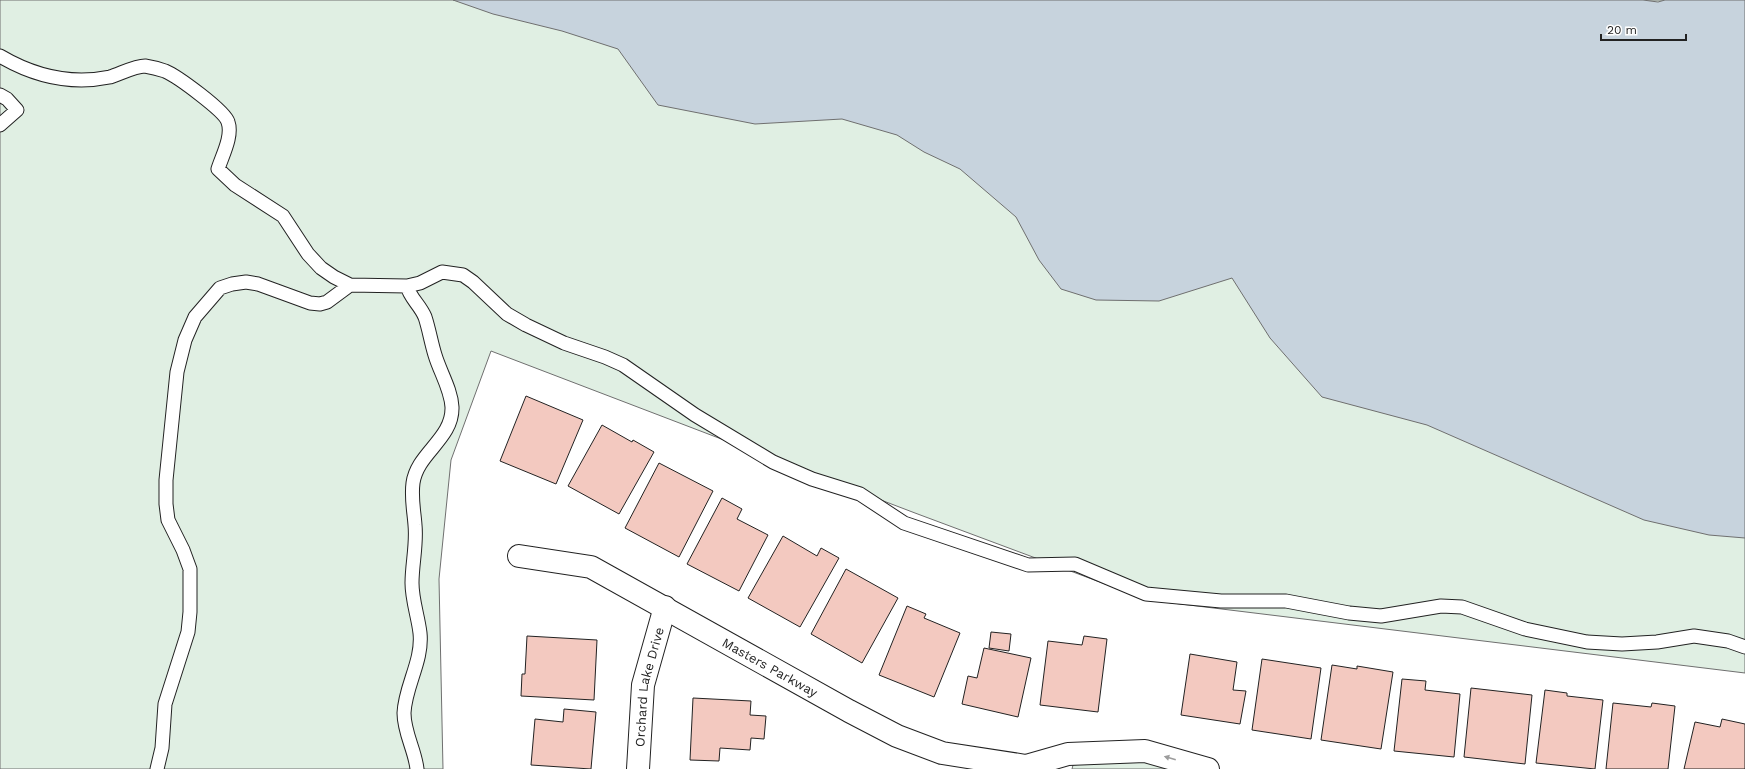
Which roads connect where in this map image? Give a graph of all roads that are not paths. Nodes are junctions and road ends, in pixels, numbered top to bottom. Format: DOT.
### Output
graph roads {
  1 [pos="0,56"];
  2 [pos="0,95"];
  3 [pos="0,125"];
  4 [pos="350,285"];
  5 [pos="407,286"];
  6 [pos="519,556"];
  7 [pos="665,607"];
  8 [pos="1745,647"];
  9 [pos="1029,768"];
  10 [pos="157,769"];
  11 [pos="417,769"];
  12 [pos="638,769"];
  13 [pos="1208,769"];
  1 -- 4 [label="lane"];
  2 -- 3 [label="lane"];
  4 -- 5 [label="lane"];
  4 -- 10 [label="lane"];
  5 -- 8 [label="lane"];
  5 -- 11 [label="lane"];
  6 -- 7 [label="street, Masters Parkway"];
  7 -- 9 [label="street, Masters Parkway"];
  7 -- 12 [label="street, Orchard Lake Drive"];
  13 -- 9 [label="street, Masters Parkway, one-way"];
}
